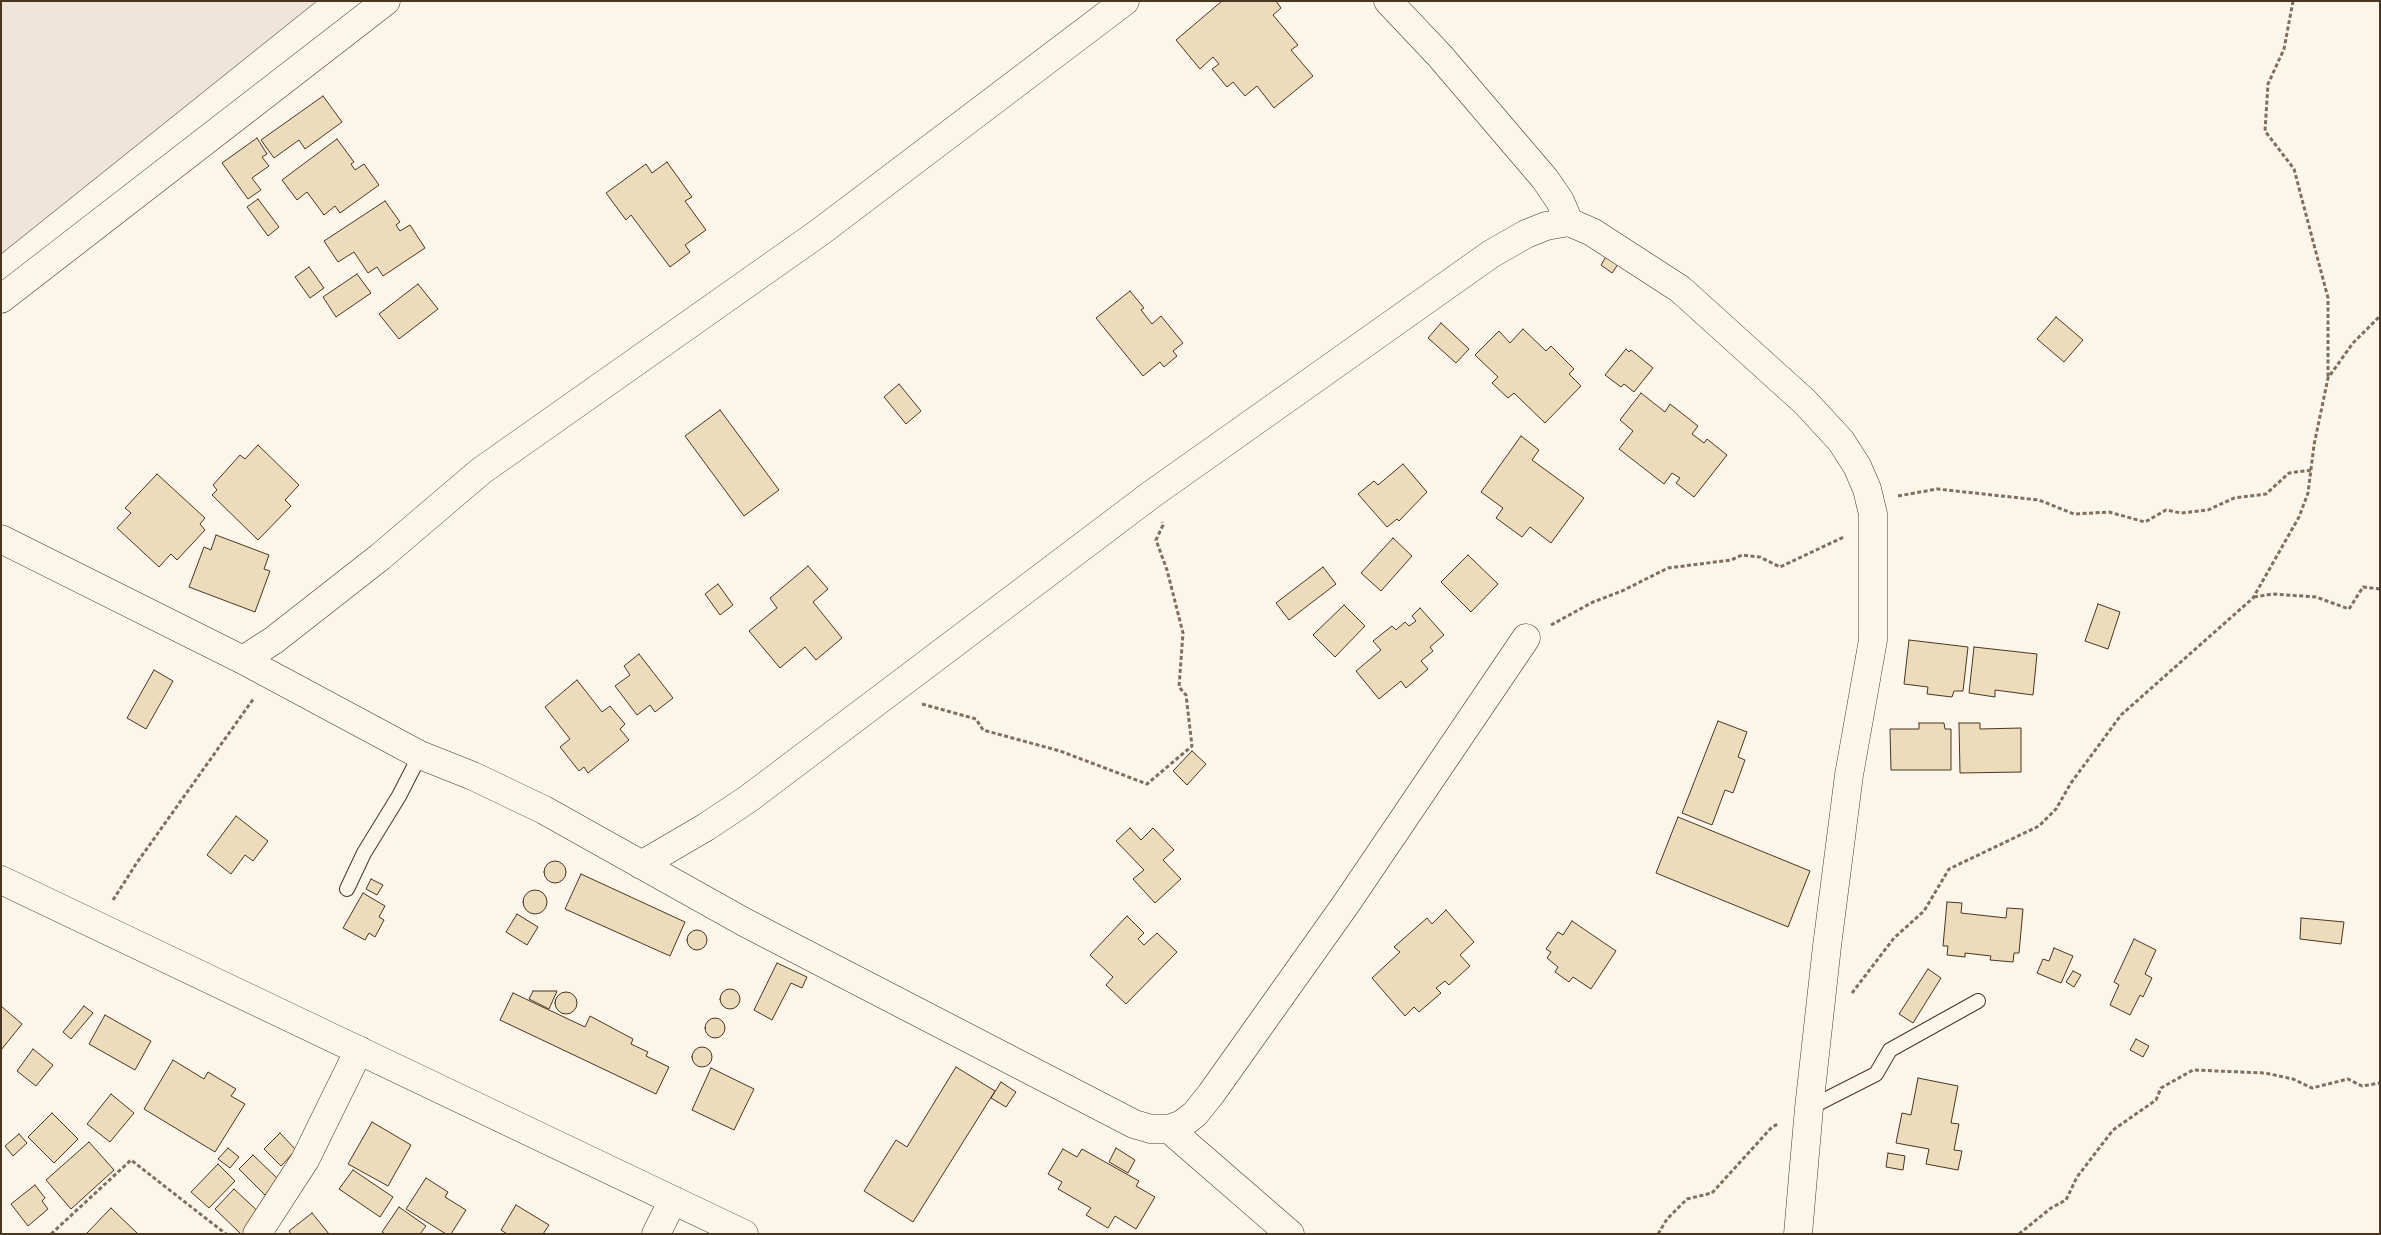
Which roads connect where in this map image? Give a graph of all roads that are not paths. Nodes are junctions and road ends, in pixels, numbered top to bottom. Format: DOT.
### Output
graph roads {
  1 [pos="386,1"];
  2 [pos="1125,1"];
  3 [pos="1388,1"];
  4 [pos="1569,222"];
  5 [pos="1,299"];
  6 [pos="1,539"];
  7 [pos="1526,638"];
  8 [pos="243,660"];
  9 [pos="420,755"];
  10 [pos="641,865"];
  11 [pos="1,880"];
  12 [pos="347,889"];
  13 [pos="1978,1001"];
  14 [pos="359,1050"];
  15 [pos="1809,1108"];
  16 [pos="1169,1129"];
  17 [pos="673,1200"];
  18 [pos="257,1234"];
  19 [pos="656,1234"];
  20 [pos="744,1234"];
  21 [pos="1290,1234"];
  22 [pos="1798,1234"];
  1 -- 5 [label="street"];
  2 -- 8 [label="street"];
  3 -- 4 [label="street"];
  4 -- 10 [label="street"];
  4 -- 15 [label="street"];
  6 -- 8 [label="street"];
  7 -- 16 [label="street"];
  8 -- 9 [label="street"];
  9 -- 10 [label="street"];
  9 -- 12 [label="lane"];
  10 -- 16 [label="street"];
  11 -- 14 [label="street"];
  13 -- 15 [label="lane"];
  14 -- 17 [label="street"];
  14 -- 18 [label="street"];
  15 -- 22 [label="street"];
  16 -- 21 [label="street"];
  17 -- 19 [label="street"];
  17 -- 20 [label="street"];
}
